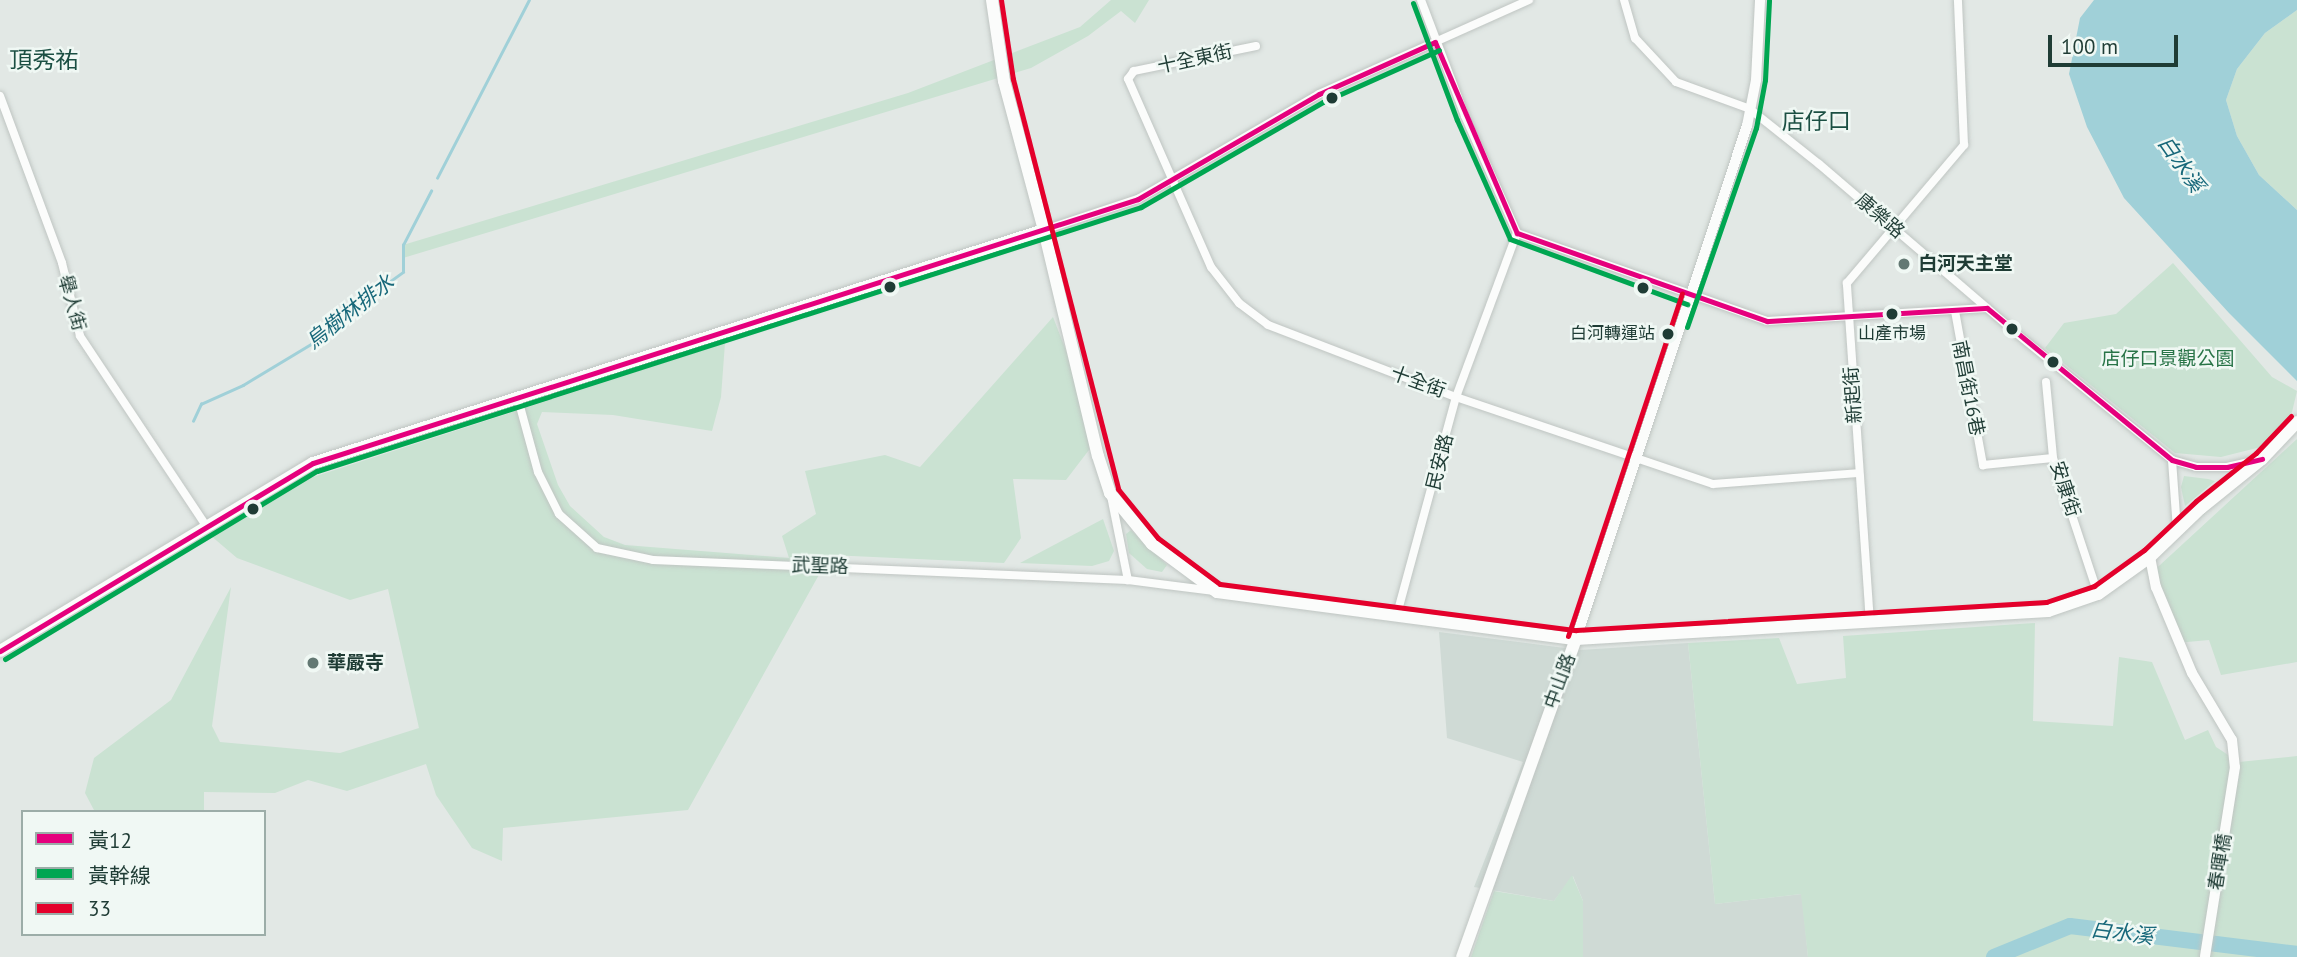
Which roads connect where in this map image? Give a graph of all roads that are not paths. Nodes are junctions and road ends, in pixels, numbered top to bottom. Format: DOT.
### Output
graph roads {
  1 [pos="992,0"];
  2 [pos="1421,0"];
  3 [pos="1529,0"];
  4 [pos="1624,0"];
  5 [pos="1760,0"];
  6 [pos="1958,0"];
  7 [pos="1435,42"];
  8 [pos="1256,46"];
  9 [pos="1134,71"];
  10 [pos="0,96"];
  11 [pos="1750,109"];
  12 [pos="1173,180"];
  13 [pos="1894,228"];
  14 [pos="1044,230"];
  15 [pos="1517,233"];
  16 [pos="1690,296"];
  17 [pos="1987,308"];
  18 [pos="1955,311"];
  19 [pos="1848,317"];
  20 [pos="2046,382"];
  21 [pos="1456,397"];
  22 [pos="518,399"];
  23 [pos="2297,422"];
  24 [pos="1638,458"];
  25 [pos="2053,458"];
  26 [pos="2262,459"];
  27 [pos="2172,460"];
  28 [pos="1858,473"];
  29 [pos="1110,493"];
  30 [pos="206,526"];
  31 [pos="2177,530"];
  32 [pos="2150,557"];
  33 [pos="1128,580"];
  34 [pos="1217,592"];
  35 [pos="2098,594"];
  36 [pos="1397,614"];
  37 [pos="1870,623"];
  38 [pos="1576,639"];
  39 [pos="0,651"];
  40 [pos="1462,957"];
  41 [pos="2205,957"];
  1 -- 14 [label="main road"];
  2 -- 7 [label="street"];
  3 -- 7 [label="street"];
  4 -- 11 [label="street, 康樂路"];
  5 -- 11 [label="street, 中山路"];
  6 -- 13 [label="street, 新起街"];
  7 -- 12 [label="street"];
  7 -- 15 [label="street"];
  8 -- 9 [label="street, 十全東街"];
  9 -- 12 [label="street, 十全街"];
  10 -- 30 [label="street, 舉人街"];
  11 -- 13 [label="street, 康樂路"];
  11 -- 16 [label="street, 中山路"];
  12 -- 14 [label="street"];
  12 -- 21 [label="street, 十全街"];
  13 -- 17 [label="street, 康樂路"];
  13 -- 19 [label="street, 新起街"];
  14 -- 22 [label="main road"];
  14 -- 29 [label="main road"];
  15 -- 16 [label="street"];
  15 -- 21 [label="street, 民安路"];
  16 -- 19 [label="street"];
  16 -- 24 [label="street, 中山路"];
  17 -- 18 [label="street"];
  17 -- 27 [label="street, 康樂路"];
  18 -- 19 [label="street"];
  18 -- 25 [label="street, 南昌街16巷"];
  19 -- 28 [label="street, 新起街"];
  20 -- 25 [label="street, 安康街"];
  21 -- 24 [label="street, 十全街"];
  21 -- 36 [label="street, 民安路"];
  22 -- 30 [label="main road"];
  22 -- 33 [label="street, 武聖路"];
  23 -- 26 [label="main road"];
  24 -- 28 [label="street, 十全街"];
  24 -- 38 [label="street, 中山路"];
  25 -- 35 [label="street, 安康街"];
  26 -- 27 [label="street, 康樂路"];
  26 -- 31 [label="main road"];
  27 -- 31 [label="street"];
  28 -- 37 [label="street, 新起街"];
  29 -- 33 [label="street"];
  29 -- 34 [label="main road"];
  30 -- 39 [label="main road"];
  31 -- 32 [label="main road"];
  32 -- 35 [label="main road"];
  32 -- 41 [label="street, 春暉橋"];
  33 -- 34 [label="street, 武聖路"];
  34 -- 36 [label="main road"];
  35 -- 37 [label="main road"];
  36 -- 38 [label="main road"];
  37 -- 38 [label="main road"];
  38 -- 40 [label="main road, 中山路"];
}
